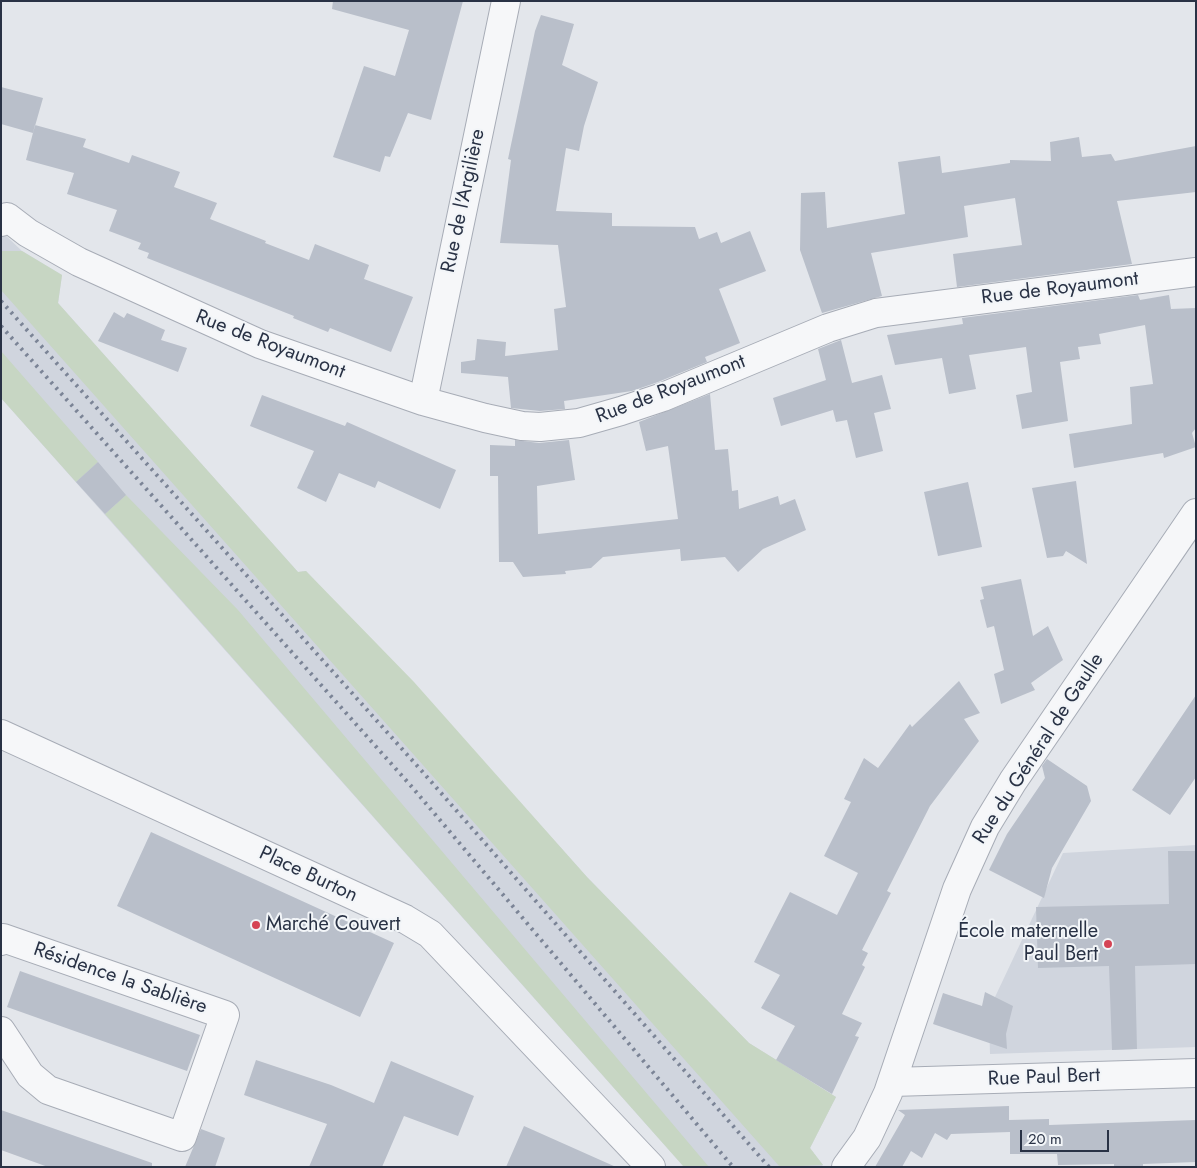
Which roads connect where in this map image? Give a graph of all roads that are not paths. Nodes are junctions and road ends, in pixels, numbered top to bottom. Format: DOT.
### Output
graph roads {
  1 [pos="506,1"];
  2 [pos="3,216"];
  3 [pos="1196,272"];
  4 [pos="423,401"];
  5 [pos="1196,513"];
  6 [pos="1,734"];
  7 [pos="1,941"];
  8 [pos="1,1031"];
  9 [pos="1196,1073"];
  10 [pos="892,1082"];
  11 [pos="651,1167"];
  12 [pos="846,1167"];
  1 -- 4 [label="street, Rue de l'Argilière"];
  2 -- 4 [label="street, Rue de Royaumont"];
  3 -- 4 [label="street, Rue de Royaumont"];
  5 -- 10 [label="street, Rue du Général de Gaulle"];
  6 -- 11 [label="street, Place Burton"];
  7 -- 8 [label="street, Résidence la Sablière"];
  9 -- 10 [label="street, Rue Paul Bert"];
  10 -- 12 [label="street, Rue du Général de Gaulle"];
}
